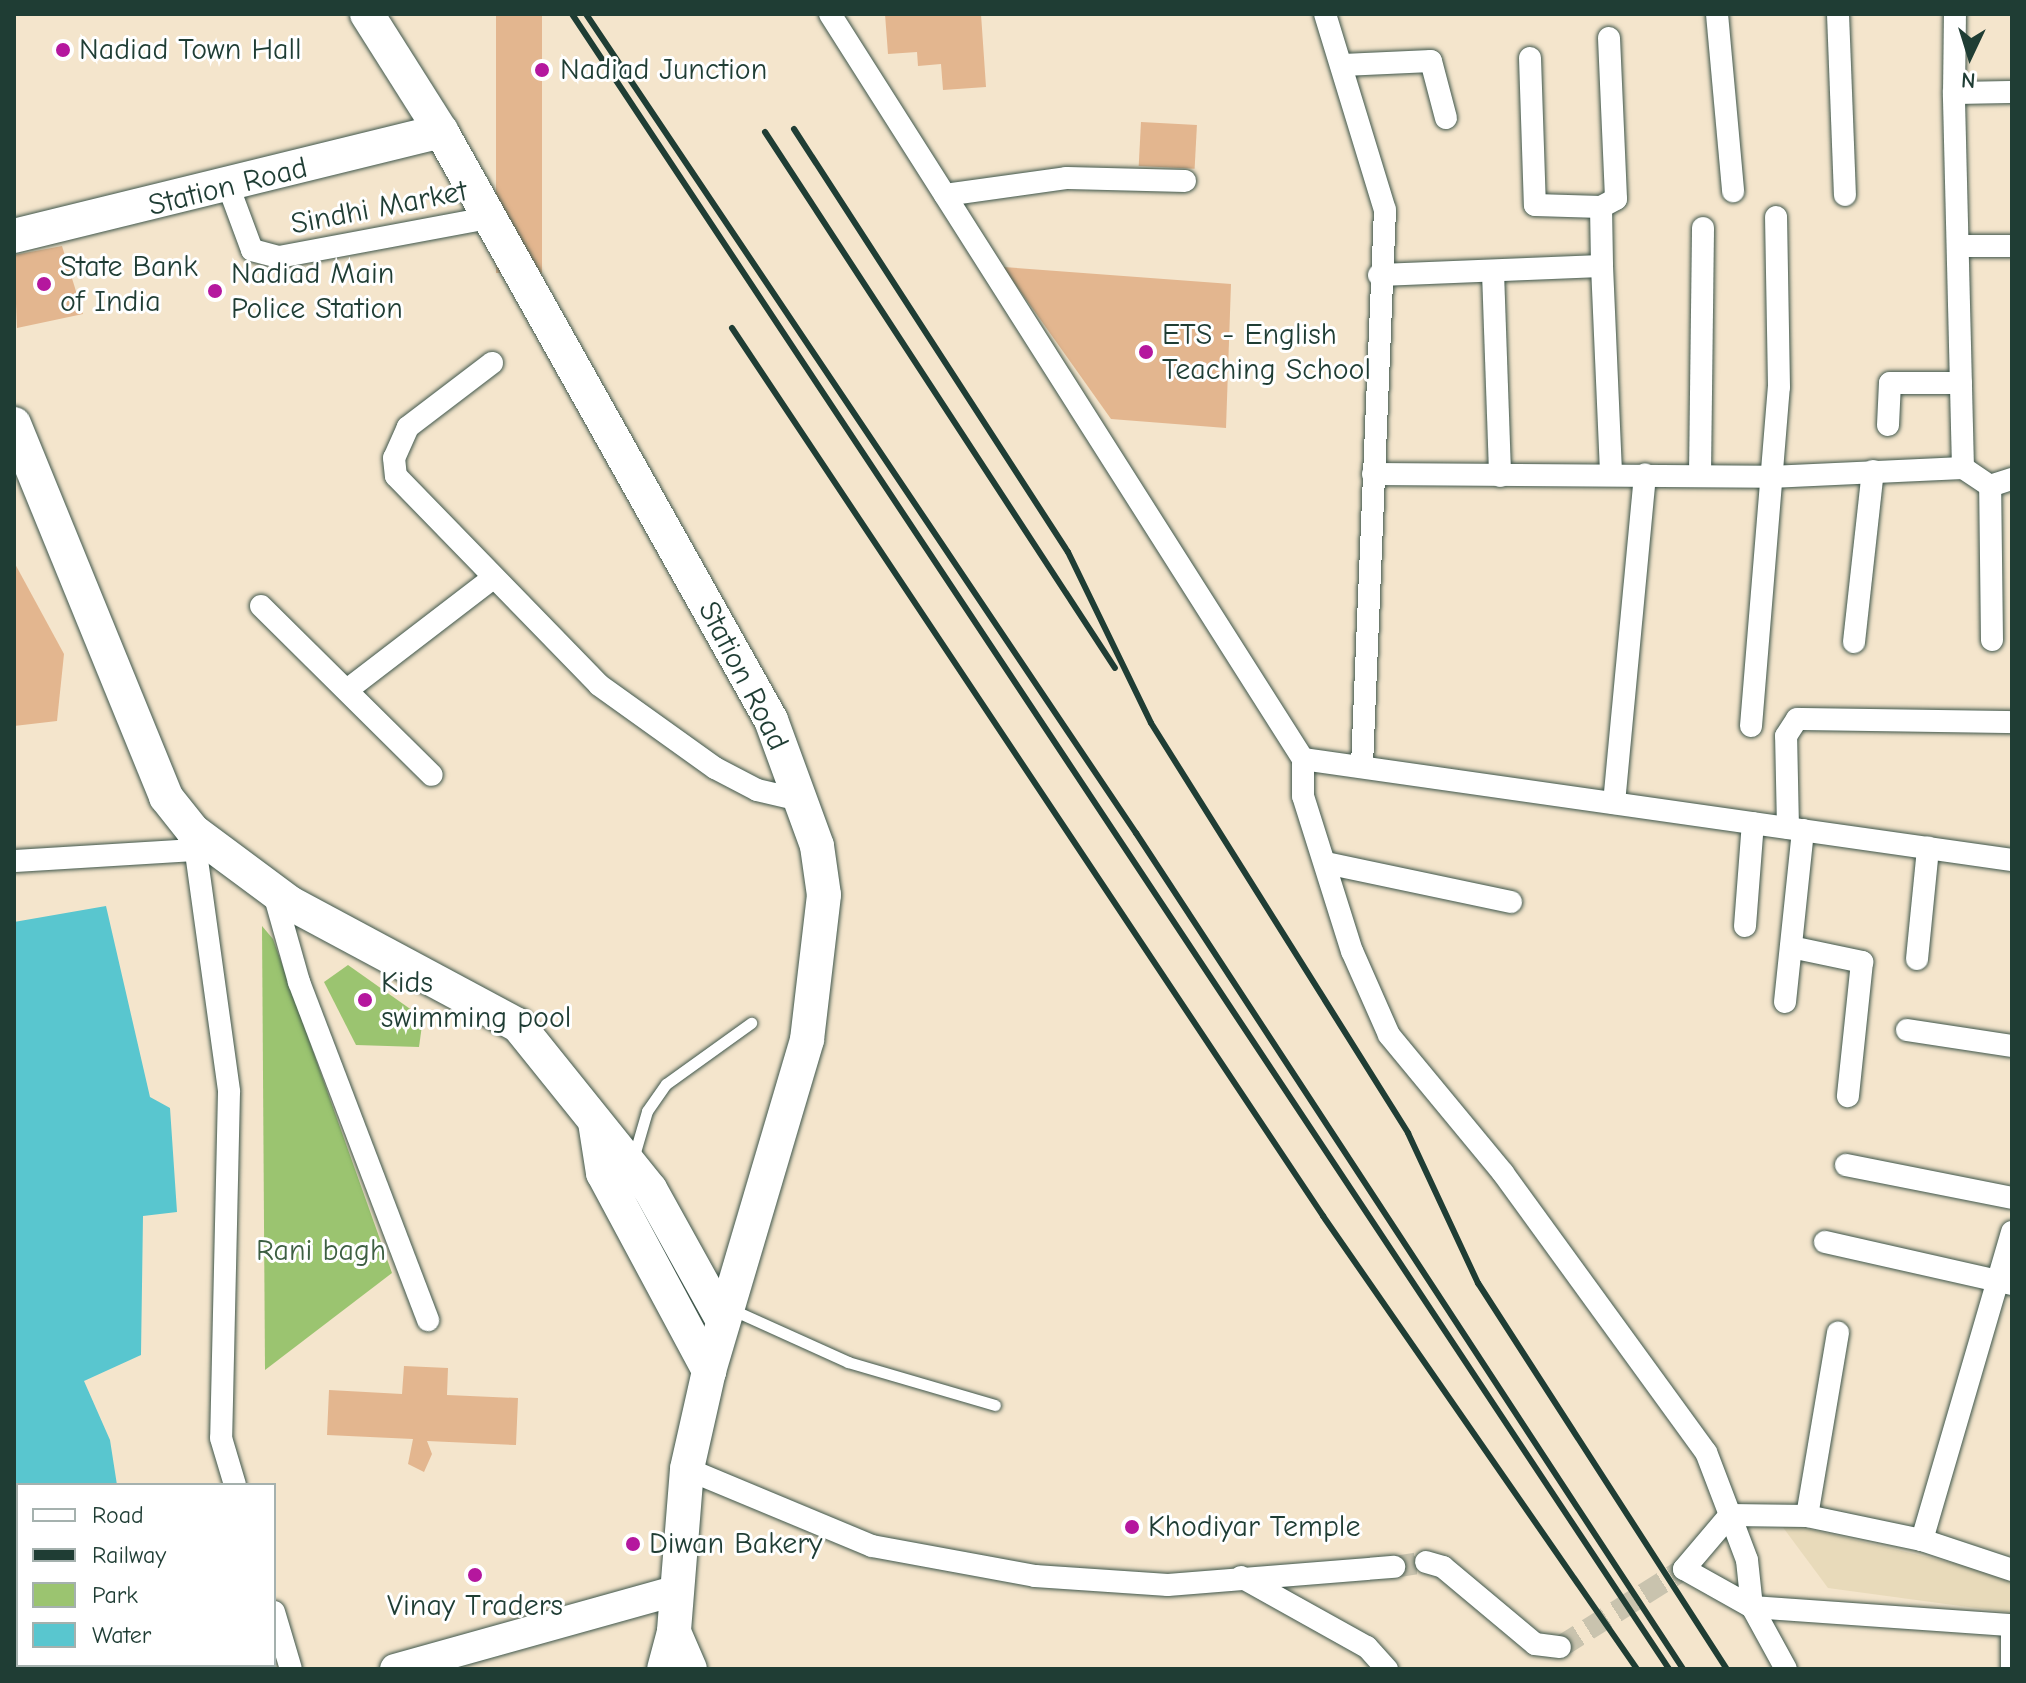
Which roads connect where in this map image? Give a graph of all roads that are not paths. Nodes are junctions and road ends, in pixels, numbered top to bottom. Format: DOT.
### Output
graph roads {
  1 [pos="367,14"];
  2 [pos="830,14"];
  3 [pos="1325,14"];
  4 [pos="1717,14"];
  5 [pos="1838,14"];
  6 [pos="1955,14"];
  7 [pos="1609,38"];
  8 [pos="1530,58"];
  9 [pos="1343,65"];
  10 [pos="2012,92"];
  11 [pos="1954,93"];
  12 [pos="1446,118"];
  13 [pos="441,131"];
  14 [pos="1185,181"];
  15 [pos="229,188"];
  16 [pos="1733,191"];
  17 [pos="945,195"];
  18 [pos="1845,195"];
  19 [pos="1601,207"];
  20 [pos="1776,217"];
  21 [pos="488,218"];
  22 [pos="1703,228"];
  23 [pos="14,236"];
  24 [pos="1958,246"];
  25 [pos="2012,246"];
  26 [pos="1602,266"];
  27 [pos="1493,272"];
  28 [pos="1379,275"];
  29 [pos="492,363"];
  30 [pos="1961,383"];
  31 [pos="14,424"];
  32 [pos="1888,425"];
  33 [pos="1963,468"];
  34 [pos="1873,471"];
  35 [pos="1373,474"];
  36 [pos="1611,474"];
  37 [pos="1645,474"];
  38 [pos="1700,475"];
  39 [pos="1500,476"];
  40 [pos="1770,477"];
  41 [pos="2012,479"];
  42 [pos="1990,486"];
  43 [pos="2012,501"];
  44 [pos="493,578"];
  45 [pos="261,606"];
  46 [pos="1992,640"];
  47 [pos="1854,642"];
  48 [pos="347,690"];
  49 [pos="2012,722"];
  50 [pos="1751,726"];
  51 [pos="1303,759"];
  52 [pos="1362,765"];
  53 [pos="432,775"];
  54 [pos="800,800"];
  55 [pos="1614,803"];
  56 [pos="1753,823"];
  57 [pos="1796,829"];
  58 [pos="195,840"];
  59 [pos="1928,848"];
  60 [pos="2012,860"];
  61 [pos="14,861"];
  62 [pos="1326,863"];
  63 [pos="273,890"];
  64 [pos="1511,902"];
  65 [pos="1745,926"];
  66 [pos="1791,947"];
  67 [pos="1917,959"];
  68 [pos="1785,1002"];
  69 [pos="751,1023"];
  70 [pos="1907,1030"];
  71 [pos="2012,1046"];
  72 [pos="1848,1096"];
  73 [pos="595,1121"];
  74 [pos="1846,1165"];
  75 [pos="631,1166"];
  76 [pos="2012,1198"];
  77 [pos="2012,1232"];
  78 [pos="1825,1242"];
  79 [pos="2004,1282"];
  80 [pos="722,1311"];
  81 [pos="428,1320"];
  82 [pos="1838,1333"];
  83 [pos="709,1371"];
  84 [pos="995,1405"];
  85 [pos="687,1469"];
  86 [pos="234,1483"];
  87 [pos="1730,1515"];
  88 [pos="1807,1516"];
  89 [pos="1922,1540"];
  90 [pos="1426,1562"];
  91 [pos="1394,1567"];
  92 [pos="2012,1570"];
  93 [pos="1240,1576"];
  94 [pos="677,1590"];
  95 [pos="1752,1607"];
  96 [pos="276,1619"];
  97 [pos="2009,1625"];
  98 [pos="674,1632"];
  99 [pos="1560,1647"];
  100 [pos="291,1669"];
  101 [pos="395,1669"];
  102 [pos="664,1669"];
  103 [pos="690,1669"];
  104 [pos="1387,1669"];
  105 [pos="1786,1669"];
  106 [pos="2006,1669"];
  1 -- 13 [label="main road, Station Road"];
  2 -- 17 [label="street"];
  3 -- 9 [label="street"];
  4 -- 16 [label="street"];
  5 -- 18 [label="street"];
  6 -- 11 [label="street"];
  7 -- 19 [label="street"];
  8 -- 19 [label="street"];
  9 -- 12 [label="street"];
  9 -- 28 [label="street"];
  10 -- 11 [label="street"];
  11 -- 24 [label="street"];
  13 -- 15 [label="main road, Station Road"];
  13 -- 21 [label="main road, Station Road"];
  14 -- 17 [label="street"];
  15 -- 21 [label="street, Sindhi Market"];
  15 -- 23 [label="main road, Station Road"];
  17 -- 51 [label="street"];
  19 -- 26 [label="street"];
  20 -- 40 [label="street"];
  21 -- 54 [label="main road, Station Road"];
  22 -- 38 [label="street"];
  24 -- 25 [label="street"];
  24 -- 30 [label="street"];
  26 -- 27 [label="street"];
  26 -- 36 [label="street"];
  27 -- 28 [label="street"];
  27 -- 39 [label="street"];
  28 -- 35 [label="street"];
  29 -- 44 [label="street"];
  30 -- 32 [label="street"];
  30 -- 33 [label="street"];
  31 -- 58 [label="main road"];
  33 -- 34 [label="street"];
  33 -- 42 [label="street"];
  34 -- 40 [label="street"];
  34 -- 47 [label="street"];
  35 -- 39 [label="street"];
  35 -- 52 [label="street"];
  36 -- 37 [label="street"];
  36 -- 39 [label="street"];
  37 -- 38 [label="street"];
  37 -- 55 [label="street"];
  38 -- 40 [label="street"];
  40 -- 50 [label="street"];
  41 -- 42 [label="street"];
  42 -- 43 [label="street"];
  42 -- 46 [label="street"];
  44 -- 48 [label="street"];
  44 -- 54 [label="street"];
  45 -- 48 [label="street"];
  48 -- 53 [label="street"];
  49 -- 57 [label="street"];
  51 -- 52 [label="street"];
  51 -- 62 [label="street"];
  52 -- 55 [label="street"];
  54 -- 80 [label="main road, Station Road"];
  55 -- 56 [label="street"];
  56 -- 57 [label="street"];
  56 -- 65 [label="street"];
  57 -- 59 [label="street"];
  57 -- 66 [label="street"];
  58 -- 61 [label="street"];
  58 -- 63 [label="main road"];
  58 -- 86 [label="street"];
  59 -- 60 [label="street"];
  59 -- 67 [label="street"];
  62 -- 64 [label="street"];
  62 -- 87 [label="street"];
  63 -- 73 [label="main road"];
  63 -- 81 [label="street"];
  66 -- 68 [label="street"];
  66 -- 72 [label="street"];
  69 -- 75 [label="lane"];
  70 -- 71 [label="street"];
  73 -- 75 [label="main road"];
  73 -- 83 [label="main road"];
  74 -- 76 [label="street"];
  75 -- 80 [label="main road"];
  77 -- 79 [label="street"];
  78 -- 79 [label="street"];
  79 -- 89 [label="street"];
  80 -- 83 [label="main road, Station Road"];
  80 -- 84 [label="lane"];
  82 -- 88 [label="street"];
  83 -- 85 [label="main road, Station Road"];
  85 -- 93 [label="street"];
  85 -- 94 [label="main road, Station Road"];
  87 -- 88 [label="street"];
  87 -- 95 [label="street"];
  87 -- 95 [label="street"];
  88 -- 89 [label="street"];
  89 -- 92 [label="street"];
  90 -- 99 [label="street"];
  91 -- 93 [label="street"];
  93 -- 104 [label="street"];
  94 -- 98 [label="main road, Station Road"];
  94 -- 101 [label="main road"];
  95 -- 97 [label="street"];
  95 -- 105 [label="street"];
  96 -- 100 [label="street"];
  97 -- 106 [label="lane"];
  98 -- 102 [label="main road, Station Road"];
  98 -- 103 [label="main road"];
}
